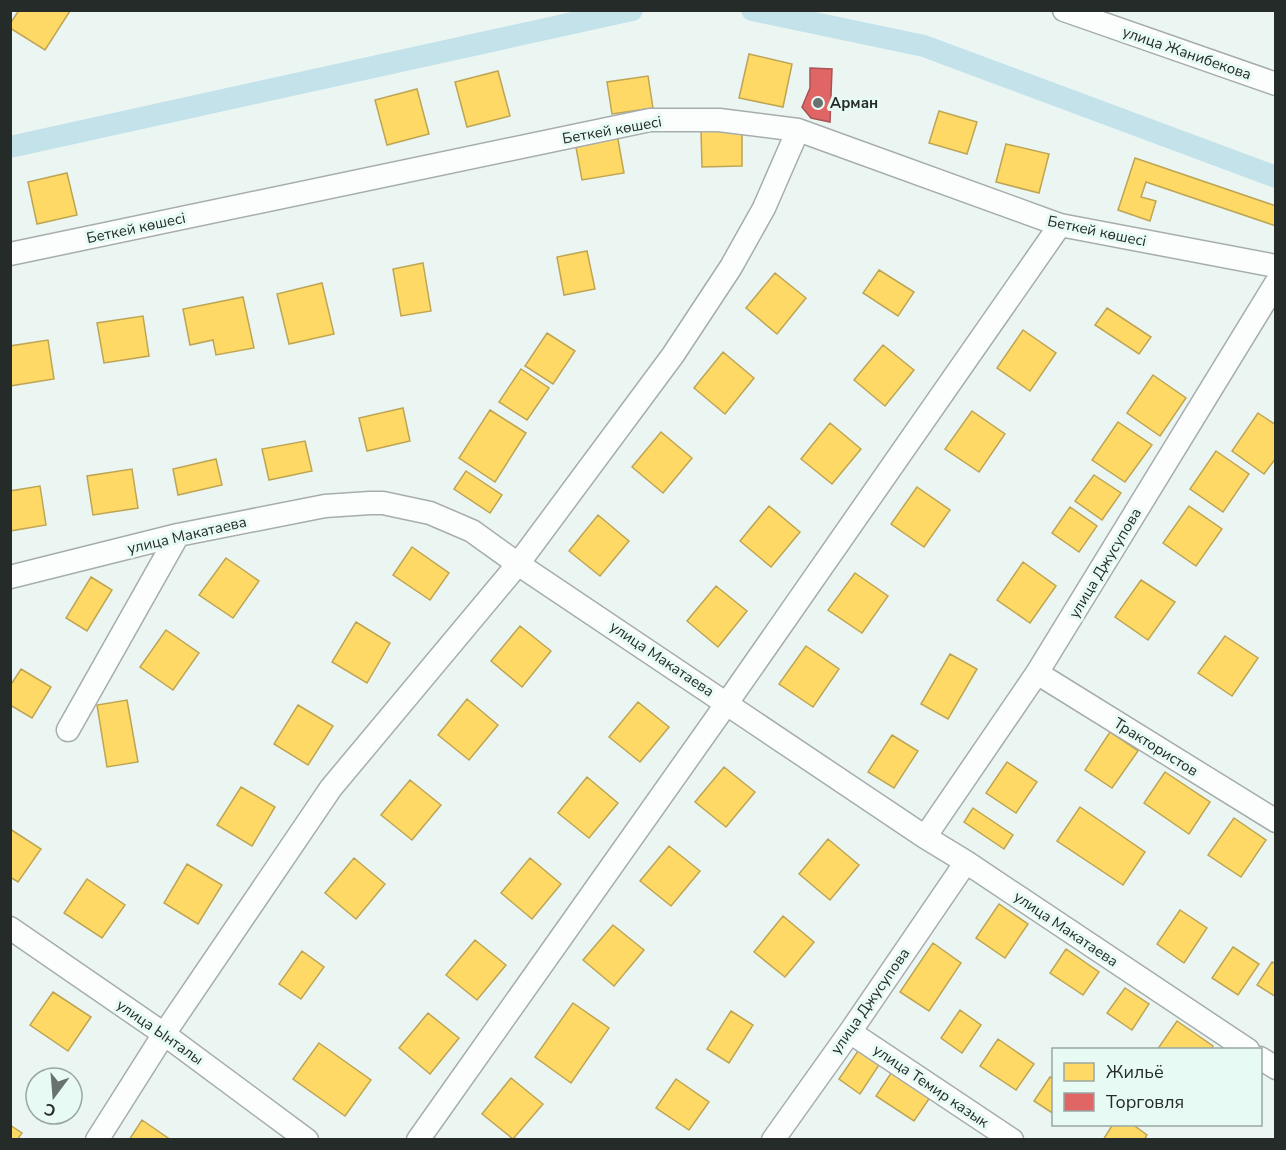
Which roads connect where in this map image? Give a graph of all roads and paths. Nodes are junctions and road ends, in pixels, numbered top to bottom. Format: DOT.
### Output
graph roads {
  1 [pos="1064,10"];
  2 [pos="1275,84"];
  3 [pos="798,130"];
  4 [pos="1060,225"];
  5 [pos="10,254"];
  6 [pos="1275,266"];
  7 [pos="1275,283"];
  8 [pos="178,535"];
  9 [pos="518,564"];
  10 [pos="10,577"];
  11 [pos="1037,673"];
  12 [pos="727,703"];
  13 [pos="68,730"];
  14 [pos="1275,821"];
  15 [pos="925,837"];
  16 [pos="966,862"];
  17 [pos="10,928"];
  18 [pos="850,1032"];
  19 [pos="164,1034"];
  20 [pos="1245,1048"];
  21 [pos="1262,1059"];
  22 [pos="1275,1068"];
  23 [pos="97,1140"];
  24 [pos="307,1140"];
  25 [pos="418,1140"];
  26 [pos="773,1140"];
  27 [pos="1012,1140"];
  1 -- 2 [label="street, улица Жанибекова"];
  3 -- 4 [label="street, Беткей көшесі"];
  3 -- 5 [label="street, Беткей көшесі"];
  3 -- 9 [label="street"];
  4 -- 6 [label="street, Беткей көшесі"];
  4 -- 12 [label="street"];
  7 -- 11 [label="street, улица Джусупова"];
  8 -- 9 [label="street, улица Макатаева"];
  8 -- 10 [label="street, улица Макатаева"];
  8 -- 13 [label="street"];
  9 -- 12 [label="street, улица Макатаева"];
  9 -- 19 [label="street"];
  11 -- 14 [label="street, Трактористов"];
  11 -- 15 [label="street, улица Джусупова"];
  12 -- 15 [label="street, улица Макатаева"];
  12 -- 25 [label="street"];
  15 -- 16 [label="street, улица Макатаева"];
  16 -- 18 [label="street, улица Джусупова"];
  16 -- 20 [label="street, улица Макатаева"];
  17 -- 19 [label="street, улица Ынталы"];
  18 -- 26 [label="street, улица Джусупова"];
  18 -- 27 [label="street, улица Темир казык"];
  19 -- 23 [label="street"];
  19 -- 24 [label="street, улица Ынталы"];
  21 -- 22 [label="street"];
}
